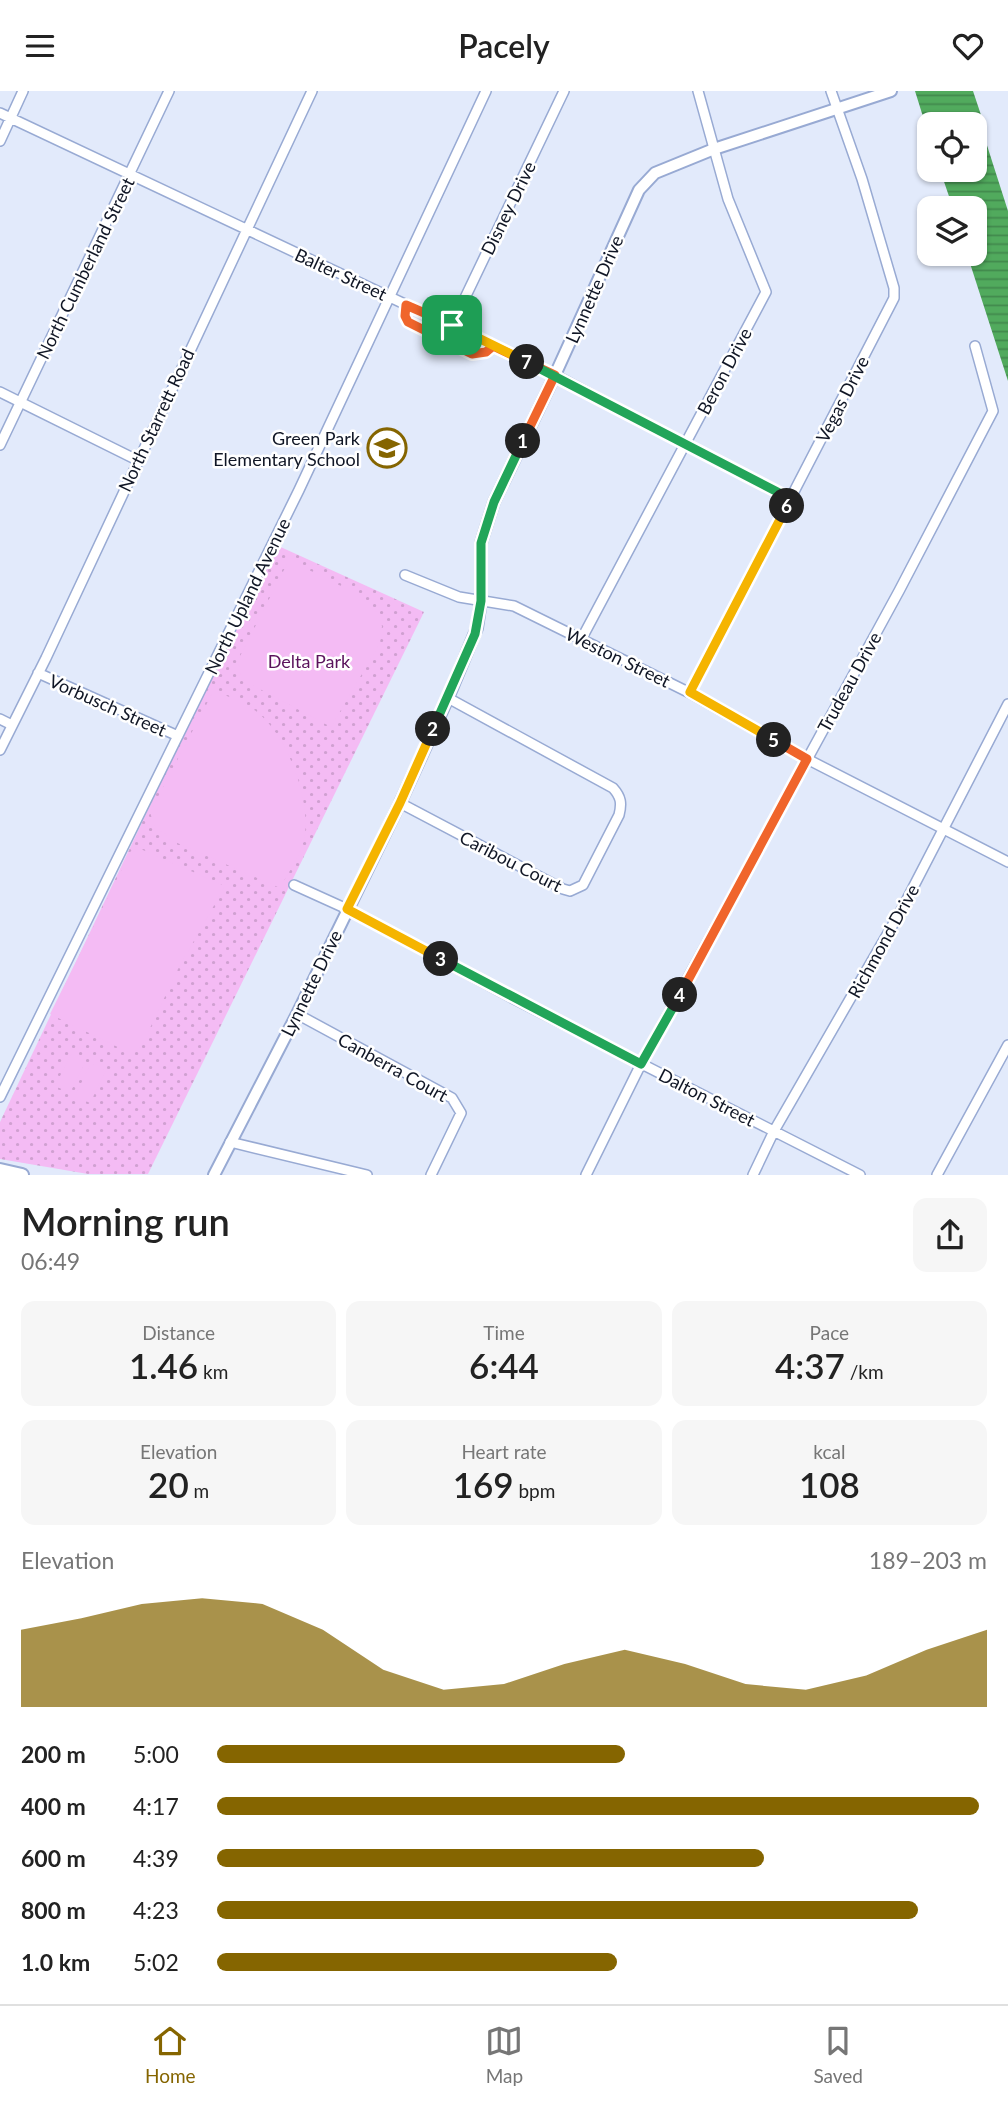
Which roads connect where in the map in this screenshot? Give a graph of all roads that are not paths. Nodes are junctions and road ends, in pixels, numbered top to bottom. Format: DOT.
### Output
graph roads {
  1 [pos="23,91"];
  2 [pos="169,91"];
  3 [pos="312,91"];
  4 [pos="486,91"];
  5 [pos="564,91"];
  6 [pos="698,91"];
  7 [pos="831,91"];
  8 [pos="891,91"];
  9 [pos="837,109"];
  10 [pos="0,113"];
  11 [pos="11,118"];
  12 [pos="0,141"];
  13 [pos="713,149"];
  14 [pos="130,173"];
  15 [pos="246,229"];
  16 [pos="389,296"];
  17 [pos="406,305"];
  18 [pos="452,325"];
  19 [pos="493,346"];
  20 [pos="975,346"];
  21 [pos="555,375"];
  22 [pos="0,392"];
  23 [pos="21,401"];
  24 [pos="0,445"];
  25 [pos="684,445"];
  26 [pos="138,460"];
  27 [pos="791,499"];
  28 [pos="405,575"];
  29 [pos="481,601"];
  30 [pos="582,638"];
  31 [pos="38,673"];
  32 [pos="690,692"];
  33 [pos="448,698"];
  34 [pos="1008,704"];
  35 [pos="0,719"];
  36 [pos="12,725"];
  37 [pos="178,736"];
  38 [pos="0,750"];
  39 [pos="807,759"];
  40 [pos="400,803"];
  41 [pos="943,829"];
  42 [pos="1008,862"];
  43 [pos="294,885"];
  44 [pos="347,909"];
  45 [pos="297,1014"];
  46 [pos="1008,1045"];
  47 [pos="641,1064"];
  48 [pos="0,1097"];
  49 [pos="774,1131"];
  50 [pos="230,1142"];
  51 [pos="0,1170"];
  52 [pos="22,1174"];
  53 [pos="214,1174"];
  54 [pos="367,1174"];
  55 [pos="431,1174"];
  56 [pos="586,1174"];
  57 [pos="753,1174"];
  58 [pos="860,1174"];
  59 [pos="937,1174"];
  1 -- 11 [label="street"];
  2 -- 14 [label="street, North Cumberland Street"];
  3 -- 15 [label="street, North Starrett Road"];
  4 -- 16 [label="street, North Upland Avenue"];
  5 -- 18 [label="street, Disney Drive"];
  6 -- 13 [label="street, Beron Drive"];
  7 -- 9 [label="street, Vegas Drive"];
  8 -- 9 [label="street, Lynnette Drive"];
  9 -- 13 [label="street, Lynnette Drive"];
  9 -- 27 [label="street, Vegas Drive"];
  10 -- 11 [label="street, Balter Street"];
  11 -- 12 [label="street"];
  11 -- 14 [label="street, Balter Street"];
  13 -- 21 [label="street, Lynnette Drive"];
  13 -- 25 [label="street, Beron Drive"];
  14 -- 15 [label="street, Balter Street"];
  14 -- 23 [label="street, North Cumberland Street"];
  15 -- 16 [label="street, Balter Street"];
  15 -- 26 [label="street, North Starrett Road"];
  16 -- 17 [label="street, Balter Street"];
  16 -- 37 [label="street, North Upland Avenue"];
  17 -- 18 [label="street, Balter Street"];
  17 -- 19 [label="lane"];
  18 -- 19 [label="street, Balter Street"];
  19 -- 21 [label="street, Balter Street"];
  20 -- 39 [label="street, Trudeau Drive"];
  21 -- 25 [label="street, Balter Street"];
  21 -- 29 [label="street, Lynnette Drive"];
  22 -- 23 [label="street"];
  23 -- 24 [label="street, North Cumberland Street"];
  23 -- 26 [label="street"];
  25 -- 27 [label="street, Balter Street"];
  25 -- 30 [label="street, Beron Drive"];
  26 -- 31 [label="street, North Starrett Road"];
  27 -- 32 [label="street, Vegas Drive"];
  28 -- 29 [label="street, Weston Street"];
  29 -- 30 [label="street, Weston Street"];
  29 -- 33 [label="street, Lynnette Drive"];
  30 -- 32 [label="street, Weston Street"];
  31 -- 36 [label="street, North Starrett Road"];
  31 -- 37 [label="street, Vorbusch Street"];
  32 -- 39 [label="street, Weston Street"];
  33 -- 40 [label="street, Lynnette Drive"];
  33 -- 40 [label="street, Caribou Court"];
  34 -- 41 [label="street, Richmond Drive"];
  35 -- 36 [label="street"];
  36 -- 38 [label="street, North Starrett Road"];
  37 -- 48 [label="street, North Upland Avenue"];
  39 -- 41 [label="street, Weston Street"];
  39 -- 47 [label="street, Trudeau Drive"];
  40 -- 44 [label="street, Lynnette Drive"];
  41 -- 42 [label="street, Weston Street"];
  41 -- 49 [label="street, Richmond Drive"];
  43 -- 44 [label="street, Dalton Street"];
  44 -- 45 [label="street, Lynnette Drive"];
  44 -- 47 [label="street, Dalton Street"];
  45 -- 50 [label="street, Lynnette Drive"];
  45 -- 55 [label="street, Canberra Court"];
  46 -- 59 [label="street"];
  47 -- 49 [label="street, Dalton Street"];
  47 -- 56 [label="street, Trudeau Drive"];
  49 -- 57 [label="street, Richmond Drive"];
  49 -- 58 [label="street, Dalton Street"];
  50 -- 53 [label="street, Lynnette Drive"];
  50 -- 54 [label="street"];
  51 -- 52 [label="main road"];
}
